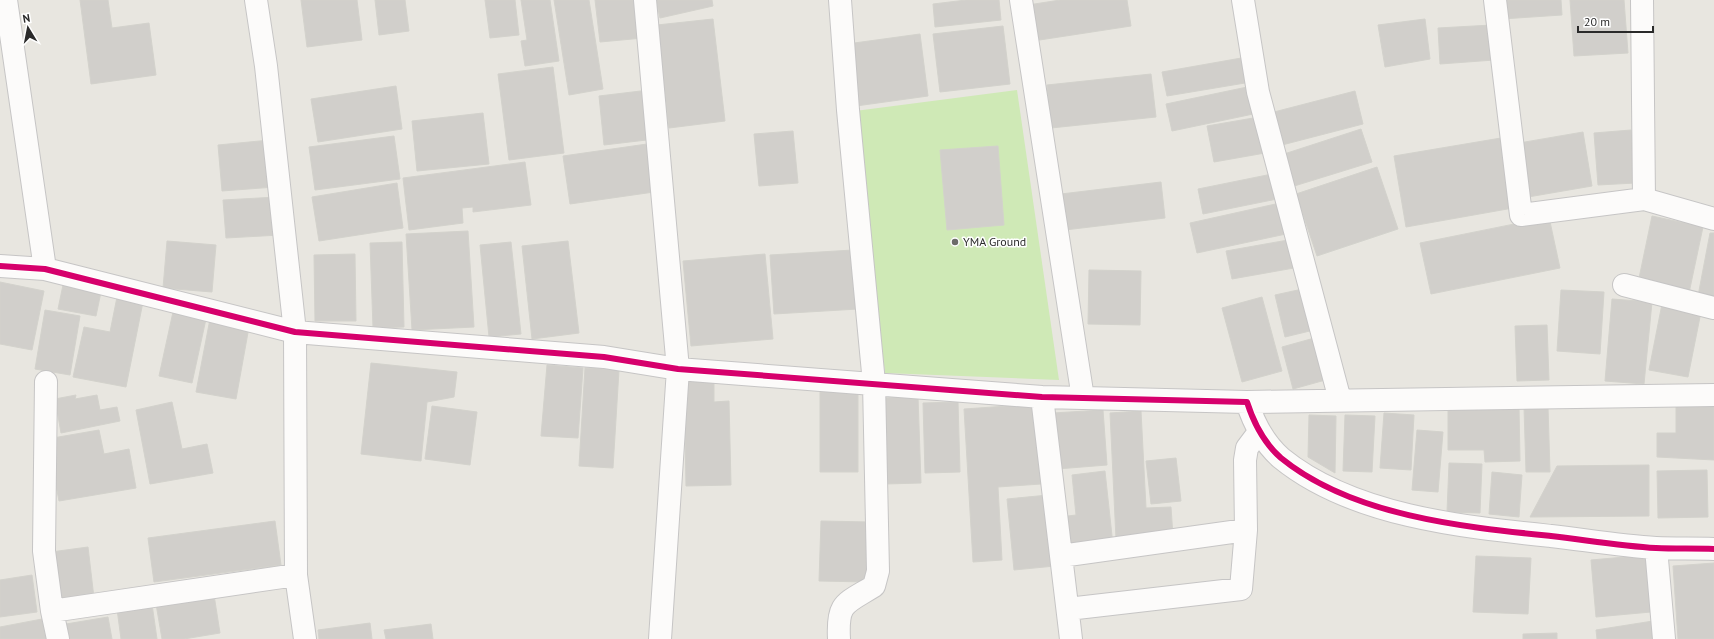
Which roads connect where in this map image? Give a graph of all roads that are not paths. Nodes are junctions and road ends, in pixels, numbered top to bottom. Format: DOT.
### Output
graph roads {
  1 [pos="6,0"];
  2 [pos="256,0"];
  3 [pos="645,0"];
  4 [pos="840,0"];
  5 [pos="1021,0"];
  6 [pos="1243,0"];
  7 [pos="1495,0"];
  8 [pos="1642,0"];
  9 [pos="1644,199"];
  10 [pos="1714,219"];
  11 [pos="0,266"];
  12 [pos="45,269"];
  13 [pos="1624,285"];
  14 [pos="1714,308"];
  15 [pos="295,332"];
  16 [pos="678,369"];
  17 [pos="46,382"];
  18 [pos="874,383"];
  19 [pos="1714,395"];
  20 [pos="1042,396"];
  21 [pos="1083,398"];
  22 [pos="1340,400"];
  23 [pos="1247,402"];
  24 [pos="1259,432"];
  25 [pos="1246,530"];
  26 [pos="1656,548"];
  27 [pos="1714,549"];
  28 [pos="1061,556"];
  29 [pos="296,575"];
  30 [pos="1068,610"];
  31 [pos="52,611"];
  32 [pos="58,639"];
  33 [pos="305,639"];
  34 [pos="660,639"];
  35 [pos="839,639"];
  36 [pos="1071,639"];
  37 [pos="1664,639"];
  1 -- 12 [label="street"];
  2 -- 15 [label="street"];
  3 -- 16 [label="street"];
  4 -- 18 [label="street"];
  5 -- 21 [label="street"];
  6 -- 22 [label="street"];
  7 -- 9 [label="street"];
  8 -- 9 [label="street"];
  9 -- 10 [label="street"];
  11 -- 12 [label="street"];
  12 -- 15 [label="street"];
  13 -- 14 [label="street"];
  15 -- 16 [label="street"];
  15 -- 29 [label="street"];
  16 -- 18 [label="street"];
  16 -- 34 [label="street"];
  17 -- 31 [label="street"];
  18 -- 20 [label="street"];
  18 -- 35 [label="street"];
  19 -- 22 [label="street"];
  20 -- 21 [label="street"];
  20 -- 28 [label="street"];
  21 -- 23 [label="street"];
  22 -- 23 [label="street"];
  23 -- 24 [label="street"];
  24 -- 25 [label="street"];
  24 -- 26 [label="street"];
  25 -- 28 [label="street"];
  25 -- 30 [label="street"];
  26 -- 27 [label="street"];
  26 -- 37 [label="street"];
  28 -- 30 [label="street"];
  29 -- 31 [label="street"];
  29 -- 33 [label="street"];
  30 -- 36 [label="street"];
  31 -- 32 [label="street"];
}
